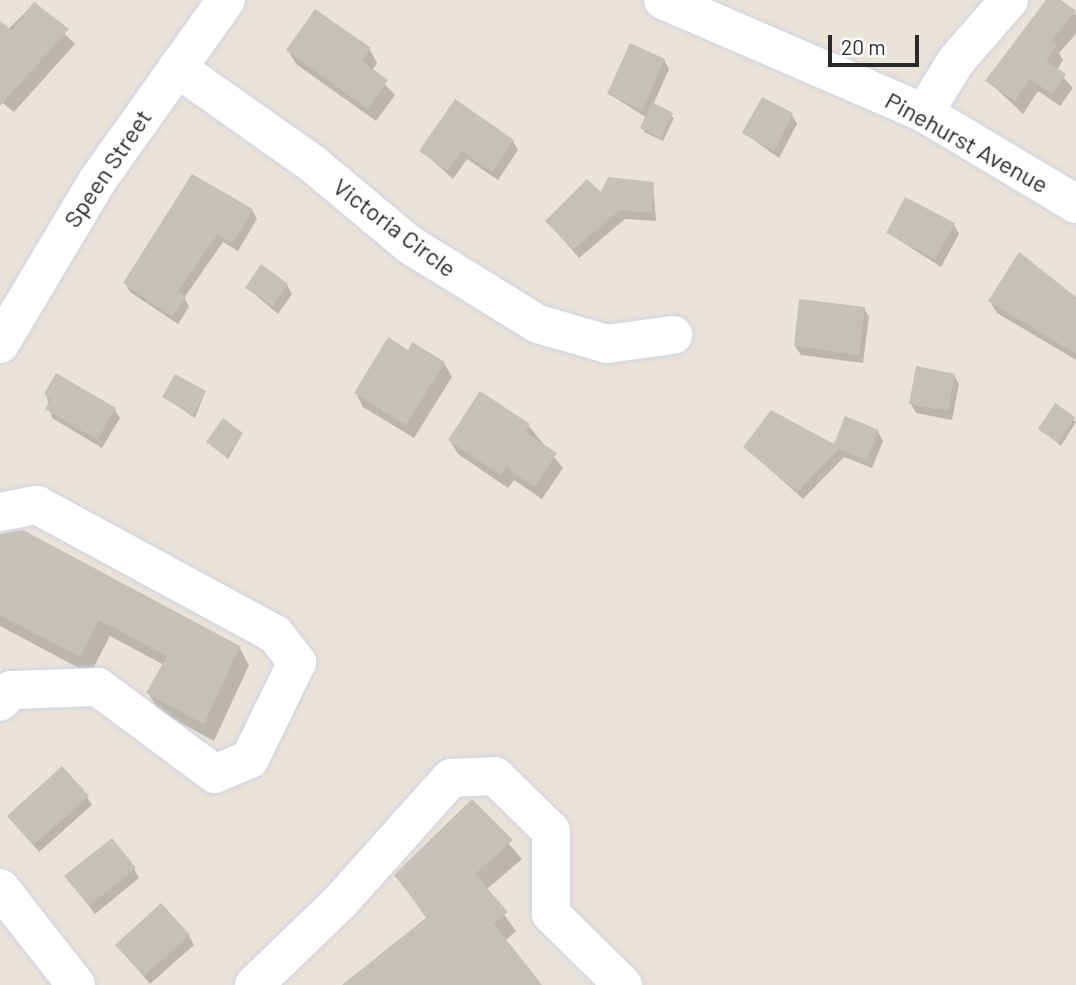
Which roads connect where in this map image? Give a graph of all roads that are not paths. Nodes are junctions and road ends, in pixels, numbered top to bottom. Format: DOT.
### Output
graph roads {
  1 [pos="226,0"];
  2 [pos="663,0"];
  3 [pos="1009,0"];
  4 [pos="177,68"];
  5 [pos="924,113"];
  6 [pos="1076,204"];
  7 [pos="673,335"];
  8 [pos="0,344"];
  9 [pos="0,512"];
  10 [pos="4,692"];
  11 [pos="0,888"];
  12 [pos="76,985"];
  13 [pos="254,985"];
  14 [pos="623,985"];
  1 -- 4 [label="street, Speen Street"];
  2 -- 5 [label="street, Pinehurst Avenue"];
  3 -- 5 [label="street"];
  4 -- 7 [label="street, Victoria Circle"];
  4 -- 8 [label="street, Speen Street"];
  5 -- 6 [label="street, Pinehurst Avenue"];
  9 -- 10 [label="street"];
  11 -- 12 [label="street"];
  13 -- 14 [label="street"];
}
